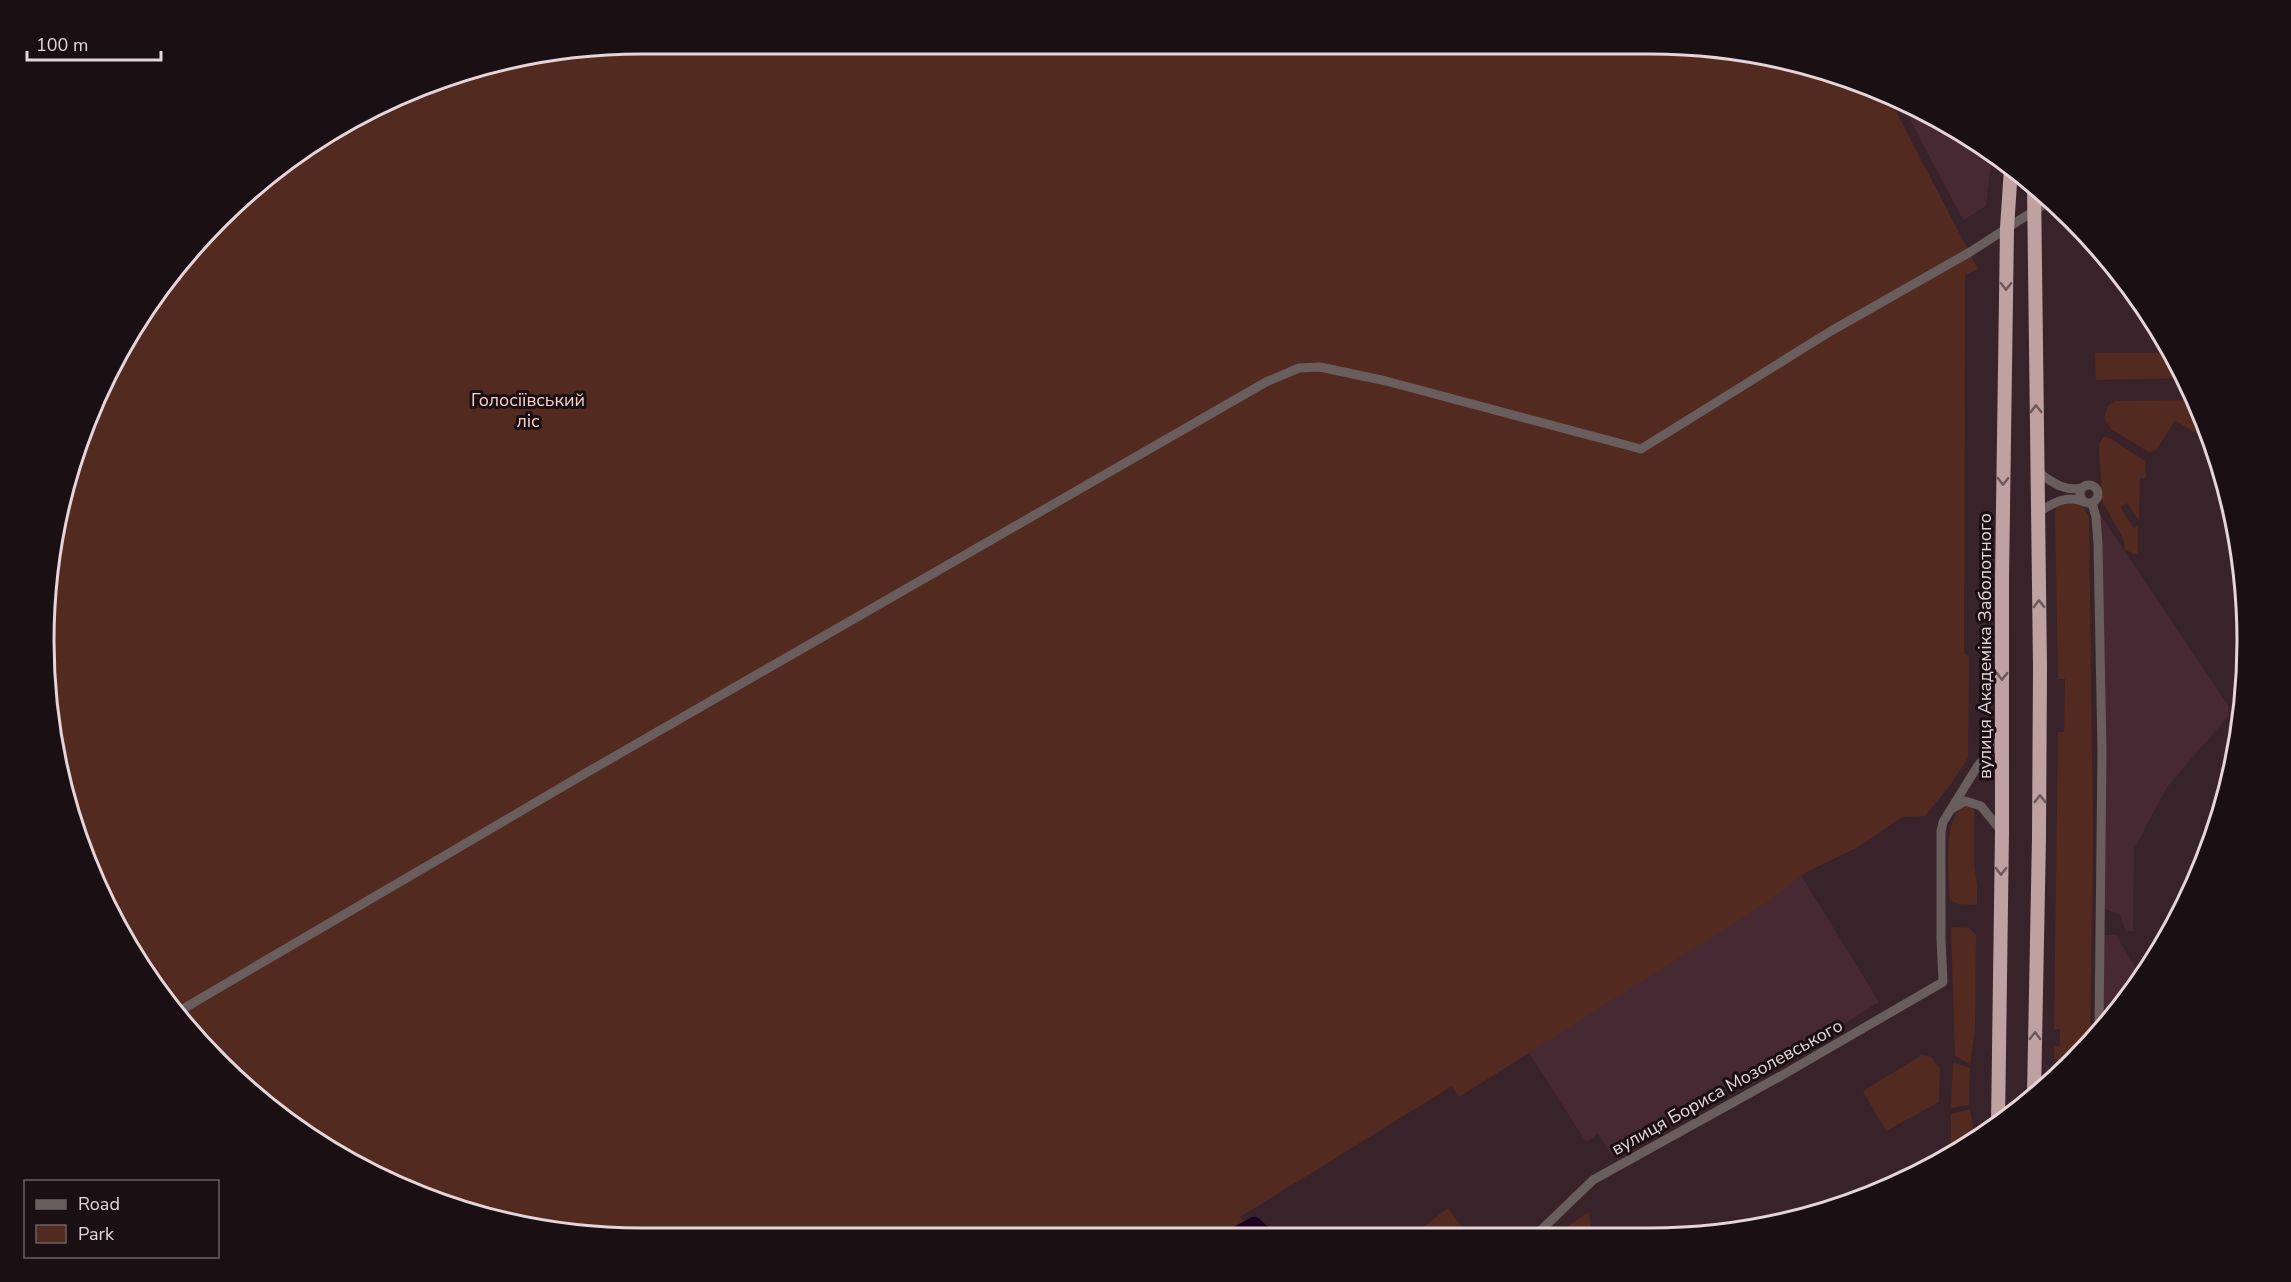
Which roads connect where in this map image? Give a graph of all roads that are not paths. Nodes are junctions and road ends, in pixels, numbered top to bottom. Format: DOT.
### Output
graph roads {
  1 [pos="2010,178"];
  2 [pos="2034,198"];
  3 [pos="2042,205"];
  4 [pos="2034,210"];
  5 [pos="2007,228"];
  6 [pos="2036,471"];
  7 [pos="2082,488"];
  8 [pos="2087,502"];
  9 [pos="2037,513"];
  10 [pos="2002,737"];
  11 [pos="1948,811"];
  12 [pos="2002,832"];
  13 [pos="184,1008"];
  14 [pos="2099,1018"];
  15 [pos="2034,1084"];
  16 [pos="1998,1113"];
  17 [pos="1543,1228"];
  1 -- 5 [label="highway, вулиця Академіка Заболотного"];
  2 -- 4 [label="highway"];
  3 -- 4 [label="street"];
  4 -- 5 [label="street"];
  6 -- 4 [label="highway, one-way"];
  5 -- 10 [label="highway, вулиця Академіка Заболотного, one-way"];
  5 -- 13 [label="street"];
  6 -- 7 [label="street"];
  6 -- 9 [label="highway"];
  7 -- 8 [label="street"];
  7 -- 8 [label="street"];
  8 -- 9 [label="street"];
  8 -- 14 [label="street"];
  15 -- 9 [label="highway, one-way"];
  10 -- 11 [label="street"];
  10 -- 12 [label="highway, вулиця Академіка Заболотного"];
  11 -- 12 [label="street"];
  11 -- 17 [label="street, вулиця Бориса Мозолевського"];
  12 -- 16 [label="highway, вулиця Академіка Заболотного, one-way"];
}
